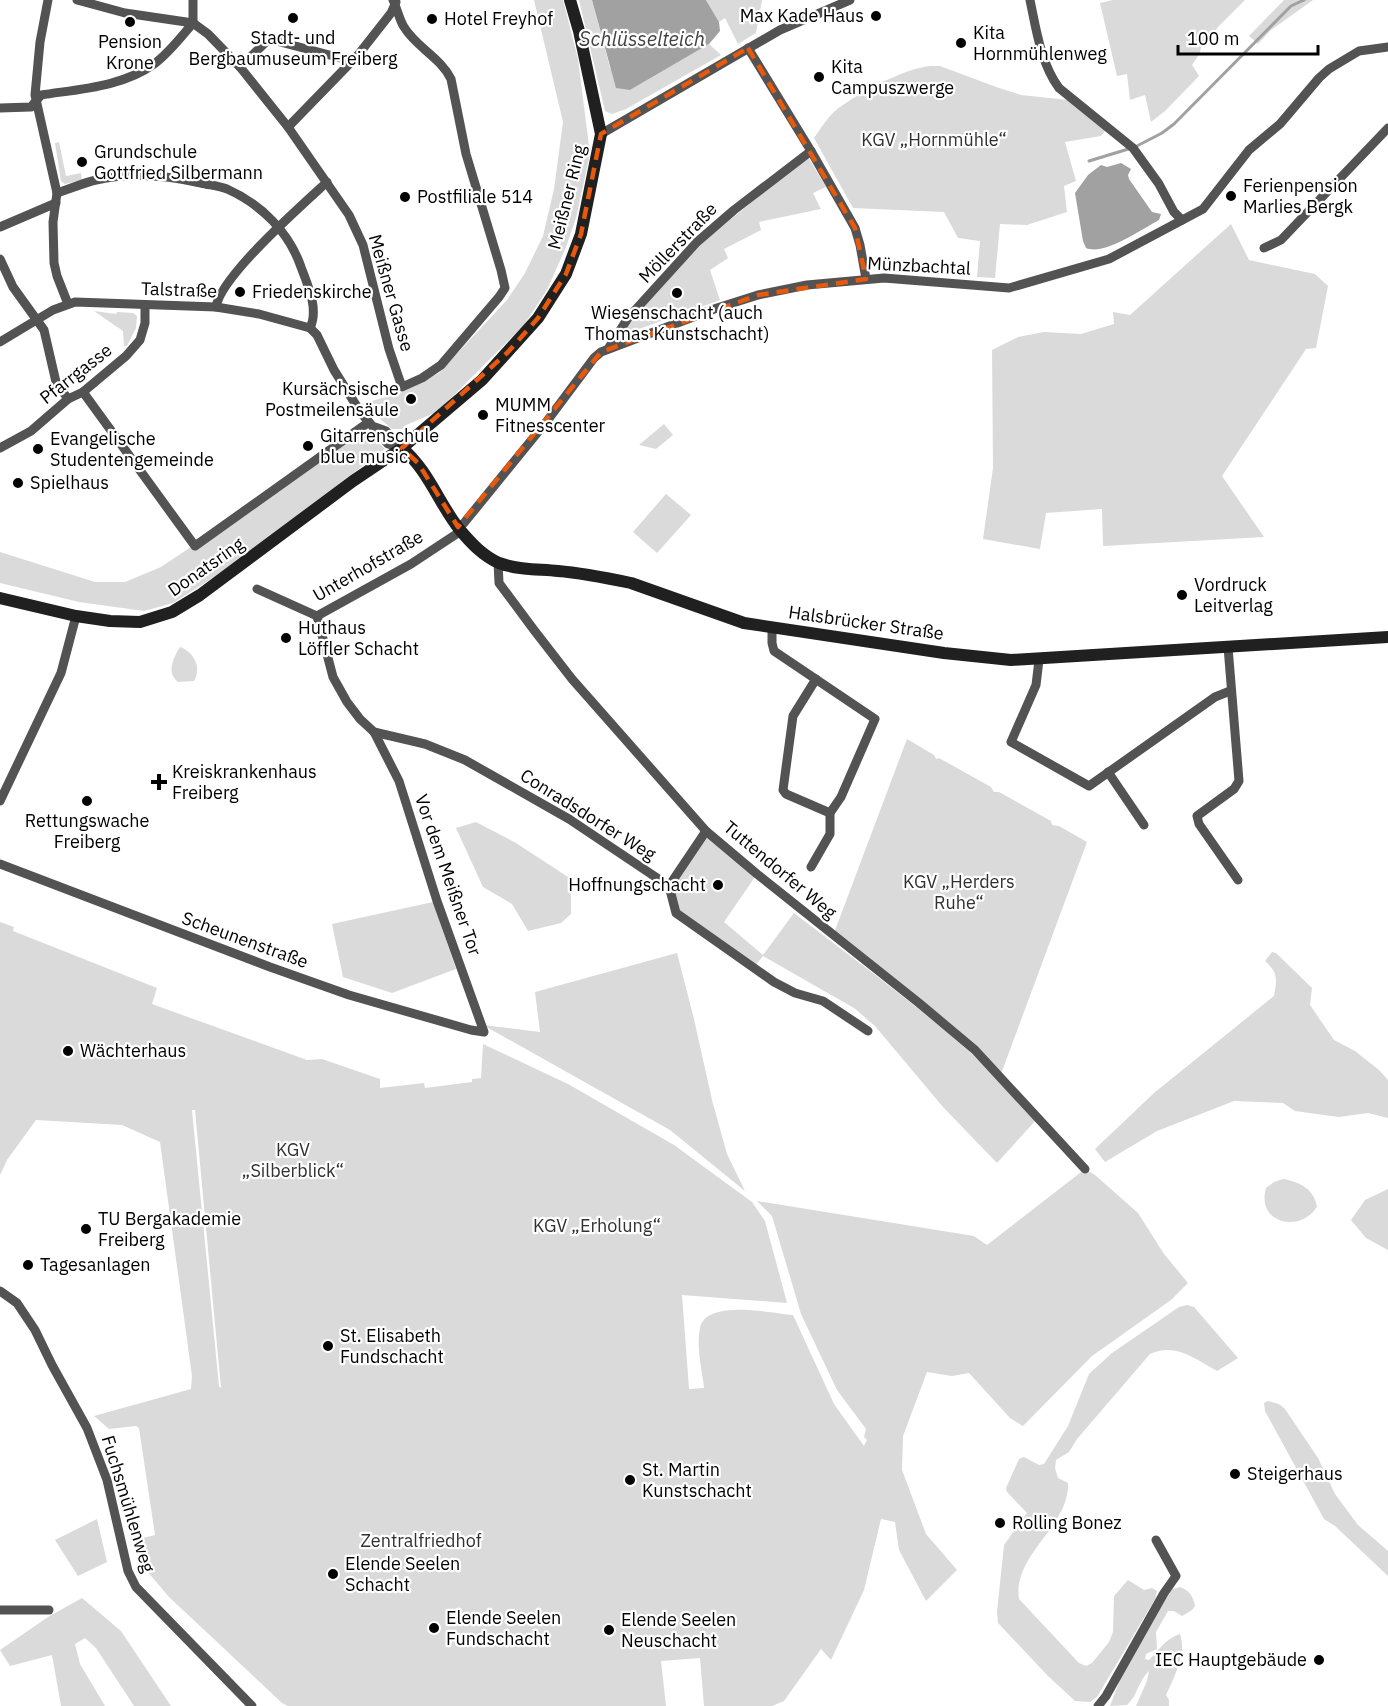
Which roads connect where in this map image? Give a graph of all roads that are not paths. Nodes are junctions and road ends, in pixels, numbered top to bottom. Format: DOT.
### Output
graph roads {
  1 [pos="48,0"];
  2 [pos="77,0"];
  3 [pos="193,0"];
  4 [pos="570,0"];
  5 [pos="850,0"];
  6 [pos="1030,0"];
  7 [pos="395,2"];
  8 [pos="193,23"];
  9 [pos="1388,47"];
  10 [pos="748,48"];
  11 [pos="352,62"];
  12 [pos="240,67"];
  13 [pos="37,100"];
  14 [pos="0,108"];
  15 [pos="288,127"];
  16 [pos="1388,128"];
  17 [pos="601,134"];
  18 [pos="811,151"];
  19 [pos="327,182"];
  20 [pos="56,198"];
  21 [pos="1182,220"];
  22 [pos="0,227"];
  23 [pos="279,227"];
  24 [pos="1264,248"];
  25 [pos="0,259"];
  26 [pos="866,279"];
  27 [pos="68,304"];
  28 [pos="145,305"];
  29 [pos="216,307"];
  30 [pos="37,320"];
  31 [pos="310,328"];
  32 [pos="0,342"];
  33 [pos="608,349"];
  34 [pos="83,392"];
  35 [pos="68,399"];
  36 [pos="372,424"];
  37 [pos="3,447"];
  38 [pos="402,447"];
  39 [pos="459,529"];
  40 [pos="498,562"];
  41 [pos="257,589"];
  42 [pos="0,598"];
  43 [pos="76,616"];
  44 [pos="318,616"];
  45 [pos="772,627"];
  46 [pos="1388,637"];
  47 [pos="1228,647"];
  48 [pos="1039,660"];
  49 [pos="816,679"];
  50 [pos="1230,691"];
  51 [pos="374,732"];
  52 [pos="1108,772"];
  53 [pos="0,801"];
  54 [pos="830,813"];
  55 [pos="1144,825"];
  56 [pos="706,831"];
  57 [pos="0,864"];
  58 [pos="811,867"];
  59 [pos="1238,880"];
  60 [pos="669,886"];
  61 [pos="868,1031"];
  62 [pos="484,1032"];
  63 [pos="1085,1169"];
  64 [pos="0,1291"];
  65 [pos="1156,1540"];
  66 [pos="49,1610"];
  67 [pos="0,1611"];
  68 [pos="252,1706"];
  69 [pos="1098,1706"];
  1 -- 13 [label="street"];
  2 -- 8 [label="street"];
  3 -- 8 [label="street"];
  4 -- 17 [label="main road, Meißner Ring"];
  5 -- 10 [label="street"];
  6 -- 21 [label="street"];
  7 -- 11 [label="street"];
  7 -- 19 [label="street, Meißner Gasse"];
  8 -- 12 [label="street, Meißner Gasse"];
  8 -- 13 [label="street"];
  9 -- 21 [label="street, Münzbachtal"];
  10 -- 17 [label="street"];
  10 -- 18 [label="street"];
  11 -- 12 [label="street"];
  11 -- 15 [label="street"];
  12 -- 15 [label="street, Meißner Gasse"];
  13 -- 14 [label="street"];
  13 -- 20 [label="street"];
  15 -- 19 [label="street, Meißner Gasse"];
  16 -- 24 [label="street"];
  17 -- 38 [label="main road, Meißner Ring"];
  18 -- 26 [label="street"];
  18 -- 33 [label="street, Möllerstraße"];
  19 -- 23 [label="street"];
  20 -- 22 [label="street"];
  20 -- 23 [label="street"];
  20 -- 27 [label="street"];
  21 -- 26 [label="street, Münzbachtal"];
  23 -- 29 [label="street"];
  23 -- 31 [label="street"];
  25 -- 30 [label="street"];
  26 -- 33 [label="street, Münzbachtal"];
  27 -- 28 [label="street, Talstraße"];
  27 -- 30 [label="street, Talstraße"];
  28 -- 29 [label="street, Talstraße"];
  28 -- 34 [label="street, Pfarrgasse"];
  29 -- 31 [label="street, Talstraße"];
  30 -- 32 [label="street, Talstraße"];
  30 -- 35 [label="street"];
  31 -- 36 [label="street"];
  33 -- 39 [label="street, Münzbachtal"];
  34 -- 35 [label="street, Pfarrgasse"];
  34 -- 36 [label="street"];
  35 -- 37 [label="street, Pfarrgasse"];
  36 -- 38 [label="street"];
  38 -- 39 [label="main road, Halsbrücker Straße"];
  38 -- 43 [label="main road, Donatsring"];
  39 -- 40 [label="main road, Halsbrücker Straße"];
  39 -- 44 [label="street, Unterhofstraße"];
  40 -- 45 [label="main road, Halsbrücker Straße"];
  40 -- 56 [label="street, Tuttendorfer Weg"];
  41 -- 44 [label="street, Unterhofstraße"];
  42 -- 43 [label="main road, Donatsring"];
  43 -- 53 [label="street"];
  44 -- 51 [label="street"];
  45 -- 48 [label="main road, Halsbrücker Straße"];
  45 -- 49 [label="street"];
  46 -- 47 [label="main road, Halsbrücker Straße"];
  47 -- 48 [label="main road, Halsbrücker Straße"];
  47 -- 50 [label="street"];
  48 -- 52 [label="street"];
  49 -- 54 [label="street"];
  49 -- 54 [label="street"];
  50 -- 52 [label="street"];
  50 -- 59 [label="street"];
  51 -- 60 [label="street, Conradsdorfer Weg"];
  51 -- 62 [label="street, Vor dem Meißner Tor"];
  52 -- 55 [label="street"];
  54 -- 58 [label="street"];
  56 -- 60 [label="street"];
  56 -- 63 [label="street, Tuttendorfer Weg"];
  57 -- 62 [label="street, Scheunenstraße"];
  60 -- 61 [label="street"];
  64 -- 68 [label="street, Fuchsmühlenweg"];
  65 -- 69 [label="street"];
  66 -- 67 [label="street"];
}
